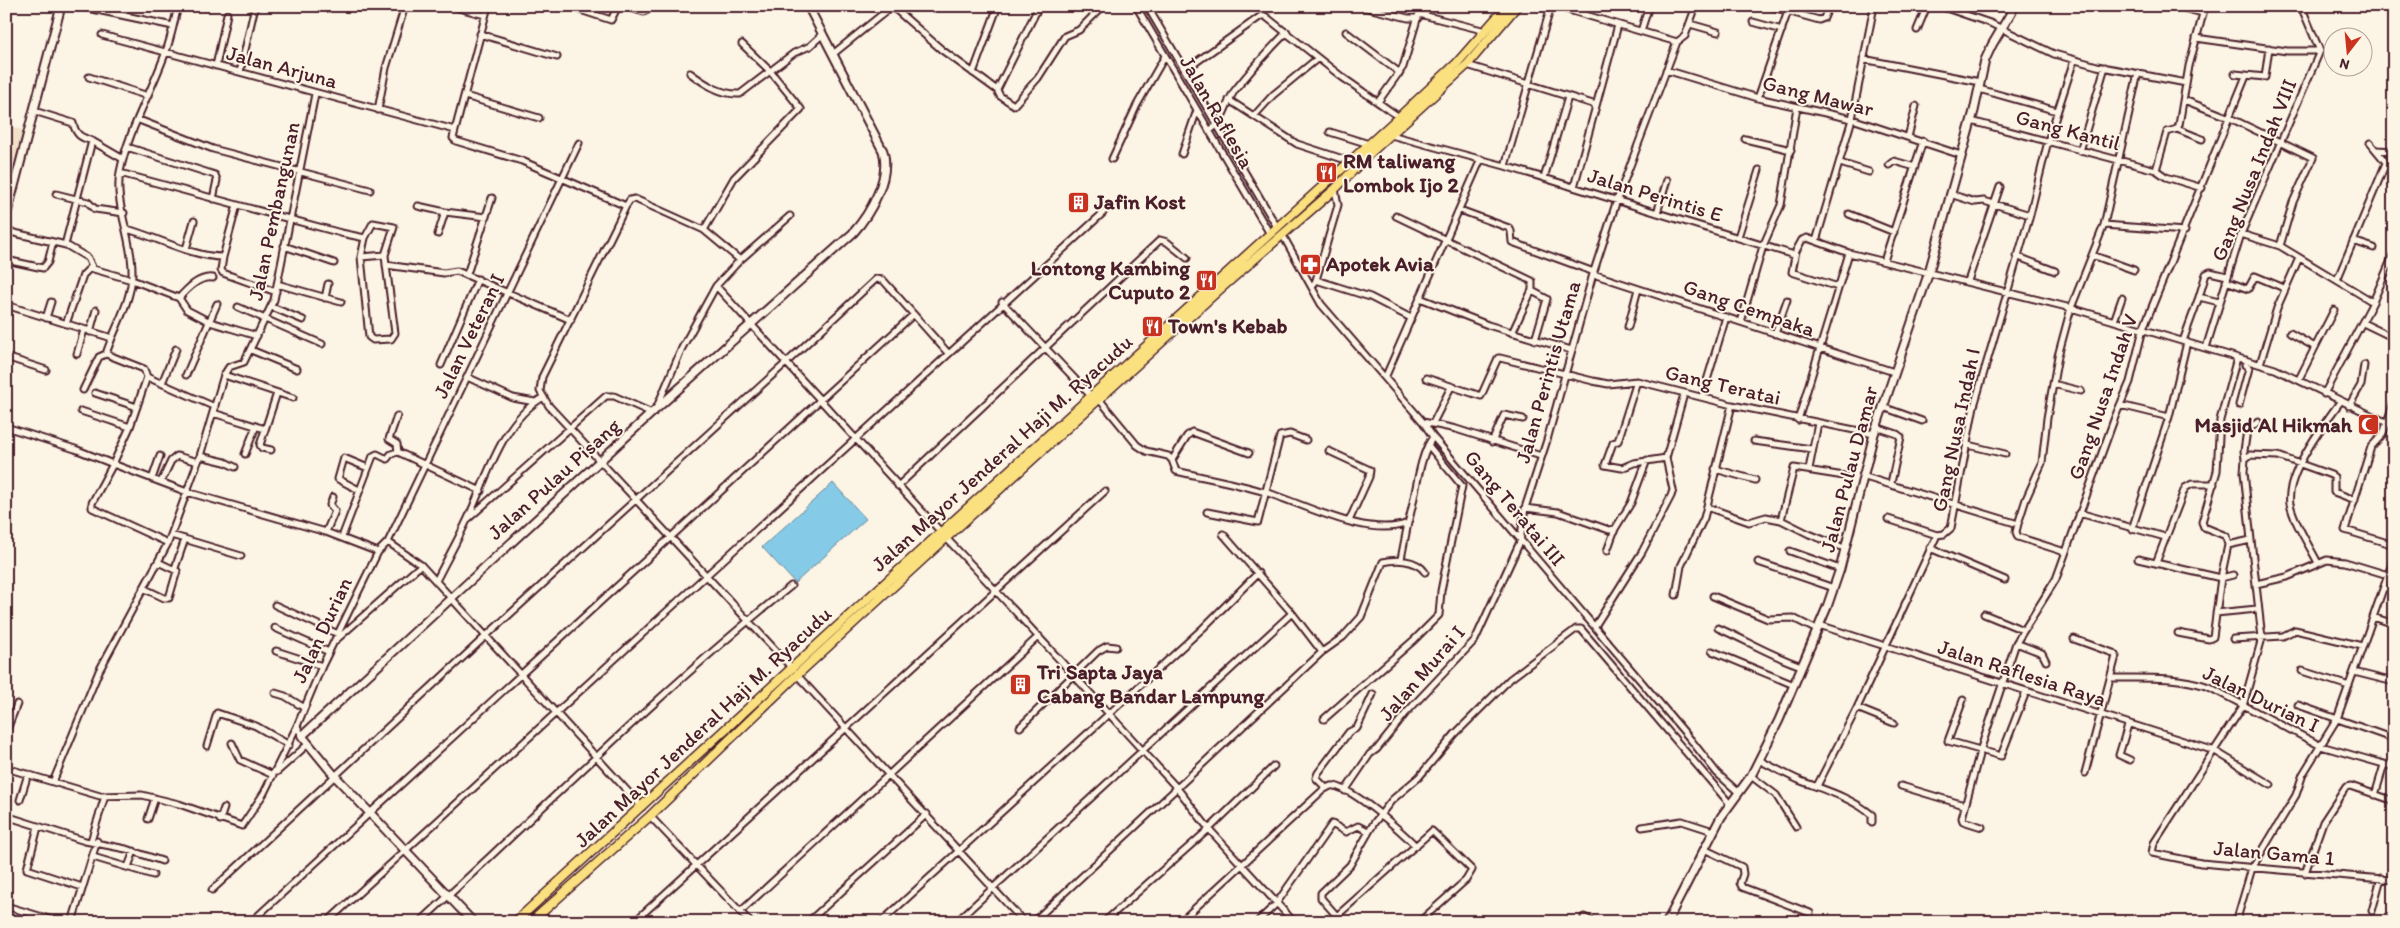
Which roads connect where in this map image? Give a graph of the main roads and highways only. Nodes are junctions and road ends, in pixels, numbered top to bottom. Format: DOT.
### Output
graph roads {
  1 [pos="1507,6"];
  2 [pos="1517,6"];
  3 [pos="1388,134"];
  4 [pos="1368,155"];
  5 [pos="1351,160"];
  6 [pos="1276,233"];
  7 [pos="1092,406"];
  8 [pos="1074,412"];
  9 [pos="1072,424"];
  10 [pos="1054,430"];
  11 [pos="943,535"];
  12 [pos="864,602"];
  13 [pos="870,608"];
  14 [pos="856,615"];
  15 [pos="795,671"];
  16 [pos="578,866"];
  17 [pos="586,874"];
  18 [pos="563,878"];
  19 [pos="570,886"];
  20 [pos="516,922"];
  21 [pos="531,922"];
  1 -- 3 [label="main road, Jalan Mayor Jenderal Haji M. Ryacudu"];
  2 -- 3 [label="main road, Jalan Mayor Jenderal Haji M. Ryacudu"];
  3 -- 4 [label="main road, Jalan Mayor Jenderal Haji M. Ryacudu"];
  3 -- 5 [label="main road, Jalan Mayor Jenderal Haji M. Ryacudu"];
  4 -- 5 [label="main road"];
  4 -- 6 [label="main road, Jalan Mayor Jenderal Haji M. Ryacudu"];
  5 -- 6 [label="main road, Jalan Mayor Jenderal Haji M. Ryacudu"];
  6 -- 7 [label="main road, Jalan Mayor Jenderal Haji M. Ryacudu"];
  6 -- 8 [label="main road, Jalan Mayor Jenderal Haji M. Ryacudu"];
  7 -- 8 [label="main road"];
  7 -- 9 [label="main road, Jalan Mayor Jenderal Haji M. Ryacudu"];
  8 -- 10 [label="main road, Jalan Mayor Jenderal Haji M. Ryacudu"];
  9 -- 10 [label="main road"];
  9 -- 11 [label="main road, Jalan Mayor Jenderal Haji M. Ryacudu"];
  10 -- 11 [label="main road, Jalan Mayor Jenderal Haji M. Ryacudu"];
  11 -- 12 [label="main road, Jalan Mayor Jenderal Haji M. Ryacudu"];
  11 -- 13 [label="main road, Jalan Mayor Jenderal Haji M. Ryacudu"];
  12 -- 13 [label="main road"];
  12 -- 14 [label="main road, Jalan Mayor Jenderal Haji M. Ryacudu"];
  13 -- 14 [label="main road, Jalan Mayor Jenderal Haji M. Ryacudu"];
  14 -- 15 [label="main road, Jalan Mayor Jenderal Haji M. Ryacudu"];
  15 -- 16 [label="main road, Jalan Mayor Jenderal Haji M. Ryacudu"];
  15 -- 17 [label="main road, Jalan Mayor Jenderal Haji M. Ryacudu"];
  16 -- 17 [label="main road"];
  16 -- 18 [label="main road, Jalan Mayor Jenderal Haji M. Ryacudu"];
  17 -- 19 [label="main road, Jalan Mayor Jenderal Haji M. Ryacudu"];
  18 -- 19 [label="main road"];
  18 -- 20 [label="main road, Jalan Mayor Jenderal Haji M. Ryacudu"];
  19 -- 21 [label="main road, Jalan Mayor Jenderal Haji M. Ryacudu"];
}
